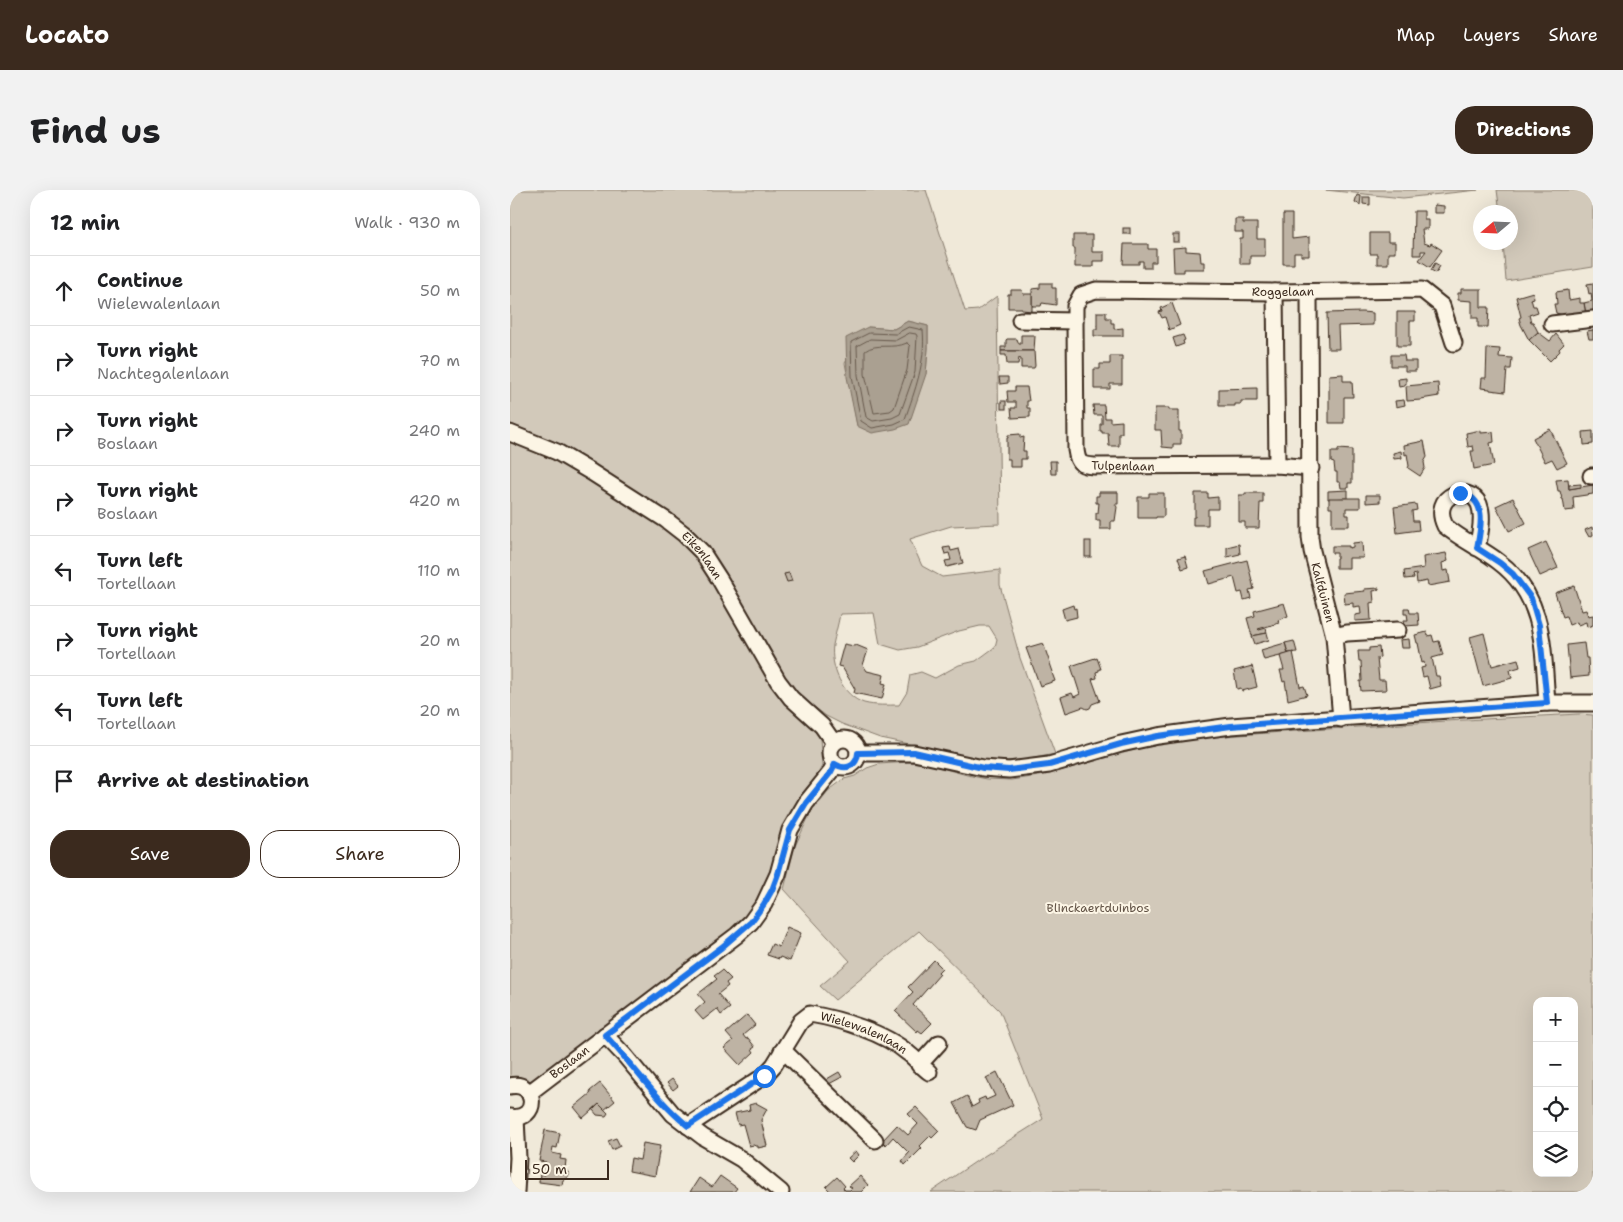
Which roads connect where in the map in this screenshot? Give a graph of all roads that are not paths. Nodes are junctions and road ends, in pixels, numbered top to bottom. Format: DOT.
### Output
graph roads {
  1 [pos="1275,292"];
  2 [pos="1309,292"];
  3 [pos="1082,295"];
  4 [pos="1593,319"];
  5 [pos="1020,320"];
  6 [pos="1074,321"];
  7 [pos="1552,324"];
  8 [pos="1454,343"];
  9 [pos="510,432"];
  10 [pos="1277,465"];
  11 [pos="1311,468"];
  12 [pos="1477,548"];
  13 [pos="1398,630"];
  14 [pos="1334,636"];
  15 [pos="1547,703"];
  16 [pos="1593,704"];
  17 [pos="1341,718"];
  18 [pos="834,743"];
  19 [pos="858,753"];
  20 [pos="835,764"];
  21 [pos="605,1035"];
  22 [pos="939,1043"];
  23 [pos="782,1052"];
  24 [pos="510,1086"];
  25 [pos="529,1093"];
  26 [pos="513,1118"];
  27 [pos="688,1126"];
  28 [pos="875,1140"];
  29 [pos="516,1192"];
  30 [pos="781,1192"];
  1 -- 2 [label="street, Roggelaan"];
  1 -- 3 [label="street, Roggelaan"];
  1 -- 10 [label="street"];
  2 -- 8 [label="street, Roggelaan"];
  2 -- 11 [label="street, Kalfduinen"];
  3 -- 6 [label="street, Tulpenlaan"];
  4 -- 7 [label="street"];
  5 -- 6 [label="street"];
  6 -- 10 [label="street, Tulpenlaan"];
  9 -- 18 [label="street, Eikenlaan"];
  10 -- 11 [label="street"];
  11 -- 14 [label="street, Kalfduinen"];
  12 -- 15 [label="street"];
  13 -- 14 [label="street"];
  14 -- 17 [label="street, Kalfduinen"];
  15 -- 16 [label="street"];
  15 -- 17 [label="street"];
  17 -- 19 [label="street"];
  18 -- 19 [label="street"];
  18 -- 20 [label="street"];
  19 -- 20 [label="street"];
  20 -- 21 [label="street, Boslaan"];
  21 -- 25 [label="street, Boslaan"];
  21 -- 27 [label="street"];
  22 -- 23 [label="street, Wielewalenlaan"];
  23 -- 27 [label="street, Wielewalenlaan"];
  23 -- 28 [label="street"];
  24 -- 25 [label="street"];
  25 -- 26 [label="street"];
  26 -- 29 [label="street"];
  27 -- 30 [label="street"];
}
